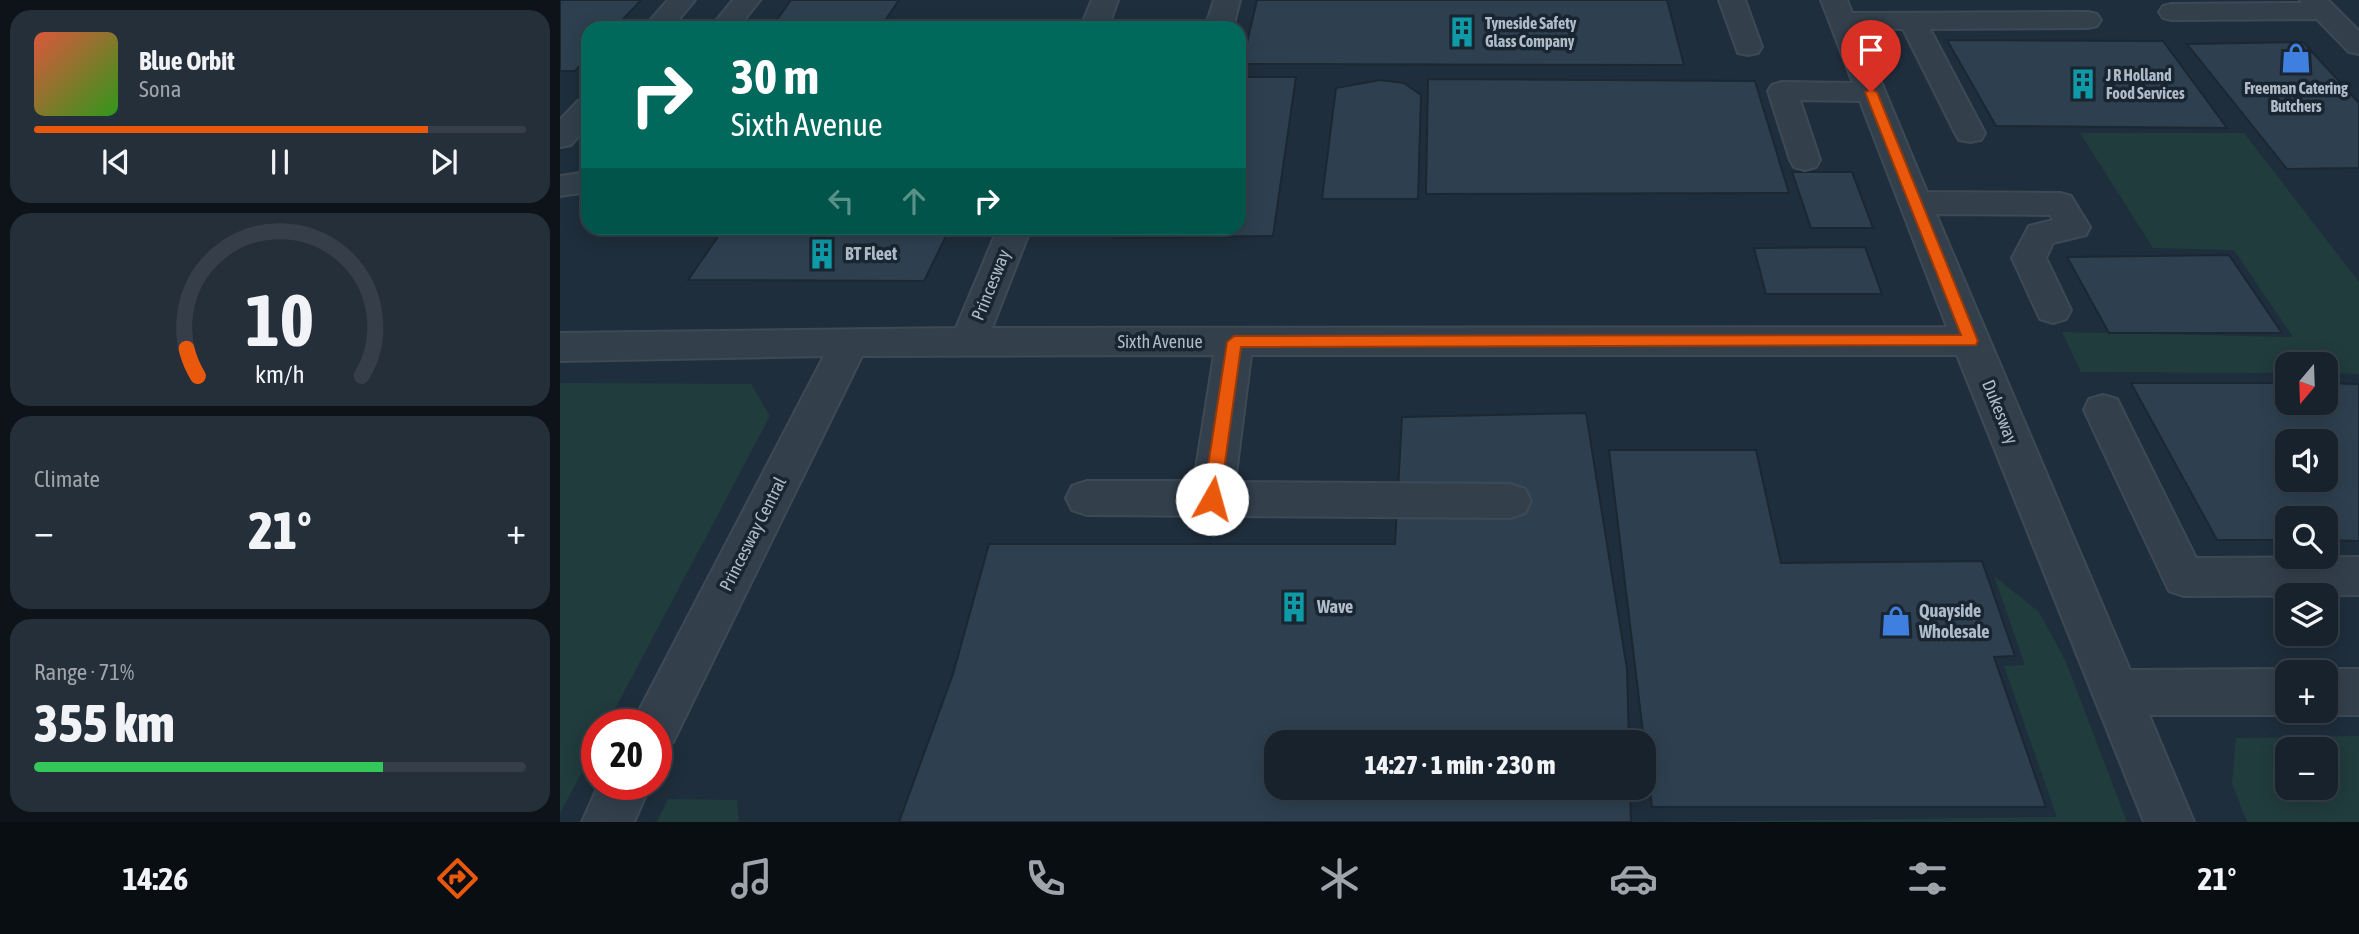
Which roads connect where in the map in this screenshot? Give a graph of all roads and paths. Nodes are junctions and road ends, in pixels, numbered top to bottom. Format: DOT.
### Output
graph roads {
  1 [pos="682,0"];
  2 [pos="747,0"];
  3 [pos="1105,0"];
  4 [pos="1227,0"];
  5 [pos="1732,0"];
  6 [pos="2318,5"];
  7 [pos="1839,11"];
  8 [pos="2172,12"];
  9 [pos="2088,20"];
  10 [pos="663,21"];
  11 [pos="730,21"];
  12 [pos="1097,21"];
  13 [pos="1221,21"];
  14 [pos="1913,21"];
  15 [pos="2359,46"];
  16 [pos="1748,47"];
  17 [pos="1871,92"];
  18 [pos="581,115"];
  19 [pos="1970,133"];
  20 [pos="560,138"];
  21 [pos="1805,160"];
  22 [pos="581,183"];
  23 [pos="560,186"];
  24 [pos="1915,202"];
  25 [pos="1011,235"];
  26 [pos="2053,310"];
  27 [pos="1970,341"];
  28 [pos="850,342"];
  29 [pos="968,342"];
  30 [pos="1234,342"];
  31 [pos="560,347"];
  32 [pos="2103,411"];
  33 [pos="1087,498"];
  34 [pos="1212,499"];
  35 [pos="1510,501"];
  36 [pos="2359,576"];
  37 [pos="2275,692"];
  38 [pos="2338,692"];
  39 [pos="2359,692"];
  40 [pos="2116,693"];
  41 [pos="664,709"];
  42 [pos="618,800"];
  43 [pos="607,822"];
  44 [pos="2169,822"];
  1 -- 10 [label="street"];
  2 -- 11 [label="street"];
  3 -- 12 [label="street"];
  4 -- 13 [label="street"];
  5 -- 16 [label="street"];
  6 -- 8 [label="street"];
  6 -- 15 [label="street"];
  7 -- 14 [label="street"];
  7 -- 17 [label="street, Dukesway"];
  9 -- 14 [label="street"];
  14 -- 19 [label="street"];
  17 -- 21 [label="street"];
  17 -- 24 [label="street, Dukesway"];
  18 -- 20 [label="street"];
  22 -- 23 [label="street"];
  24 -- 26 [label="street"];
  24 -- 27 [label="street, Dukesway"];
  25 -- 29 [label="street, Princesway"];
  27 -- 30 [label="street, Sixth Avenue"];
  27 -- 40 [label="street, Dukesway"];
  28 -- 29 [label="street, Sixth Avenue"];
  28 -- 31 [label="street, Sixth Avenue"];
  28 -- 41 [label="street, Princesway Central"];
  29 -- 30 [label="street, Sixth Avenue"];
  30 -- 34 [label="street"];
  32 -- 36 [label="street"];
  33 -- 34 [label="street"];
  34 -- 35 [label="street"];
  37 -- 40 [label="street"];
  38 -- 39 [label="street"];
  40 -- 44 [label="street, Dukesway"];
  42 -- 43 [label="street"];
}
